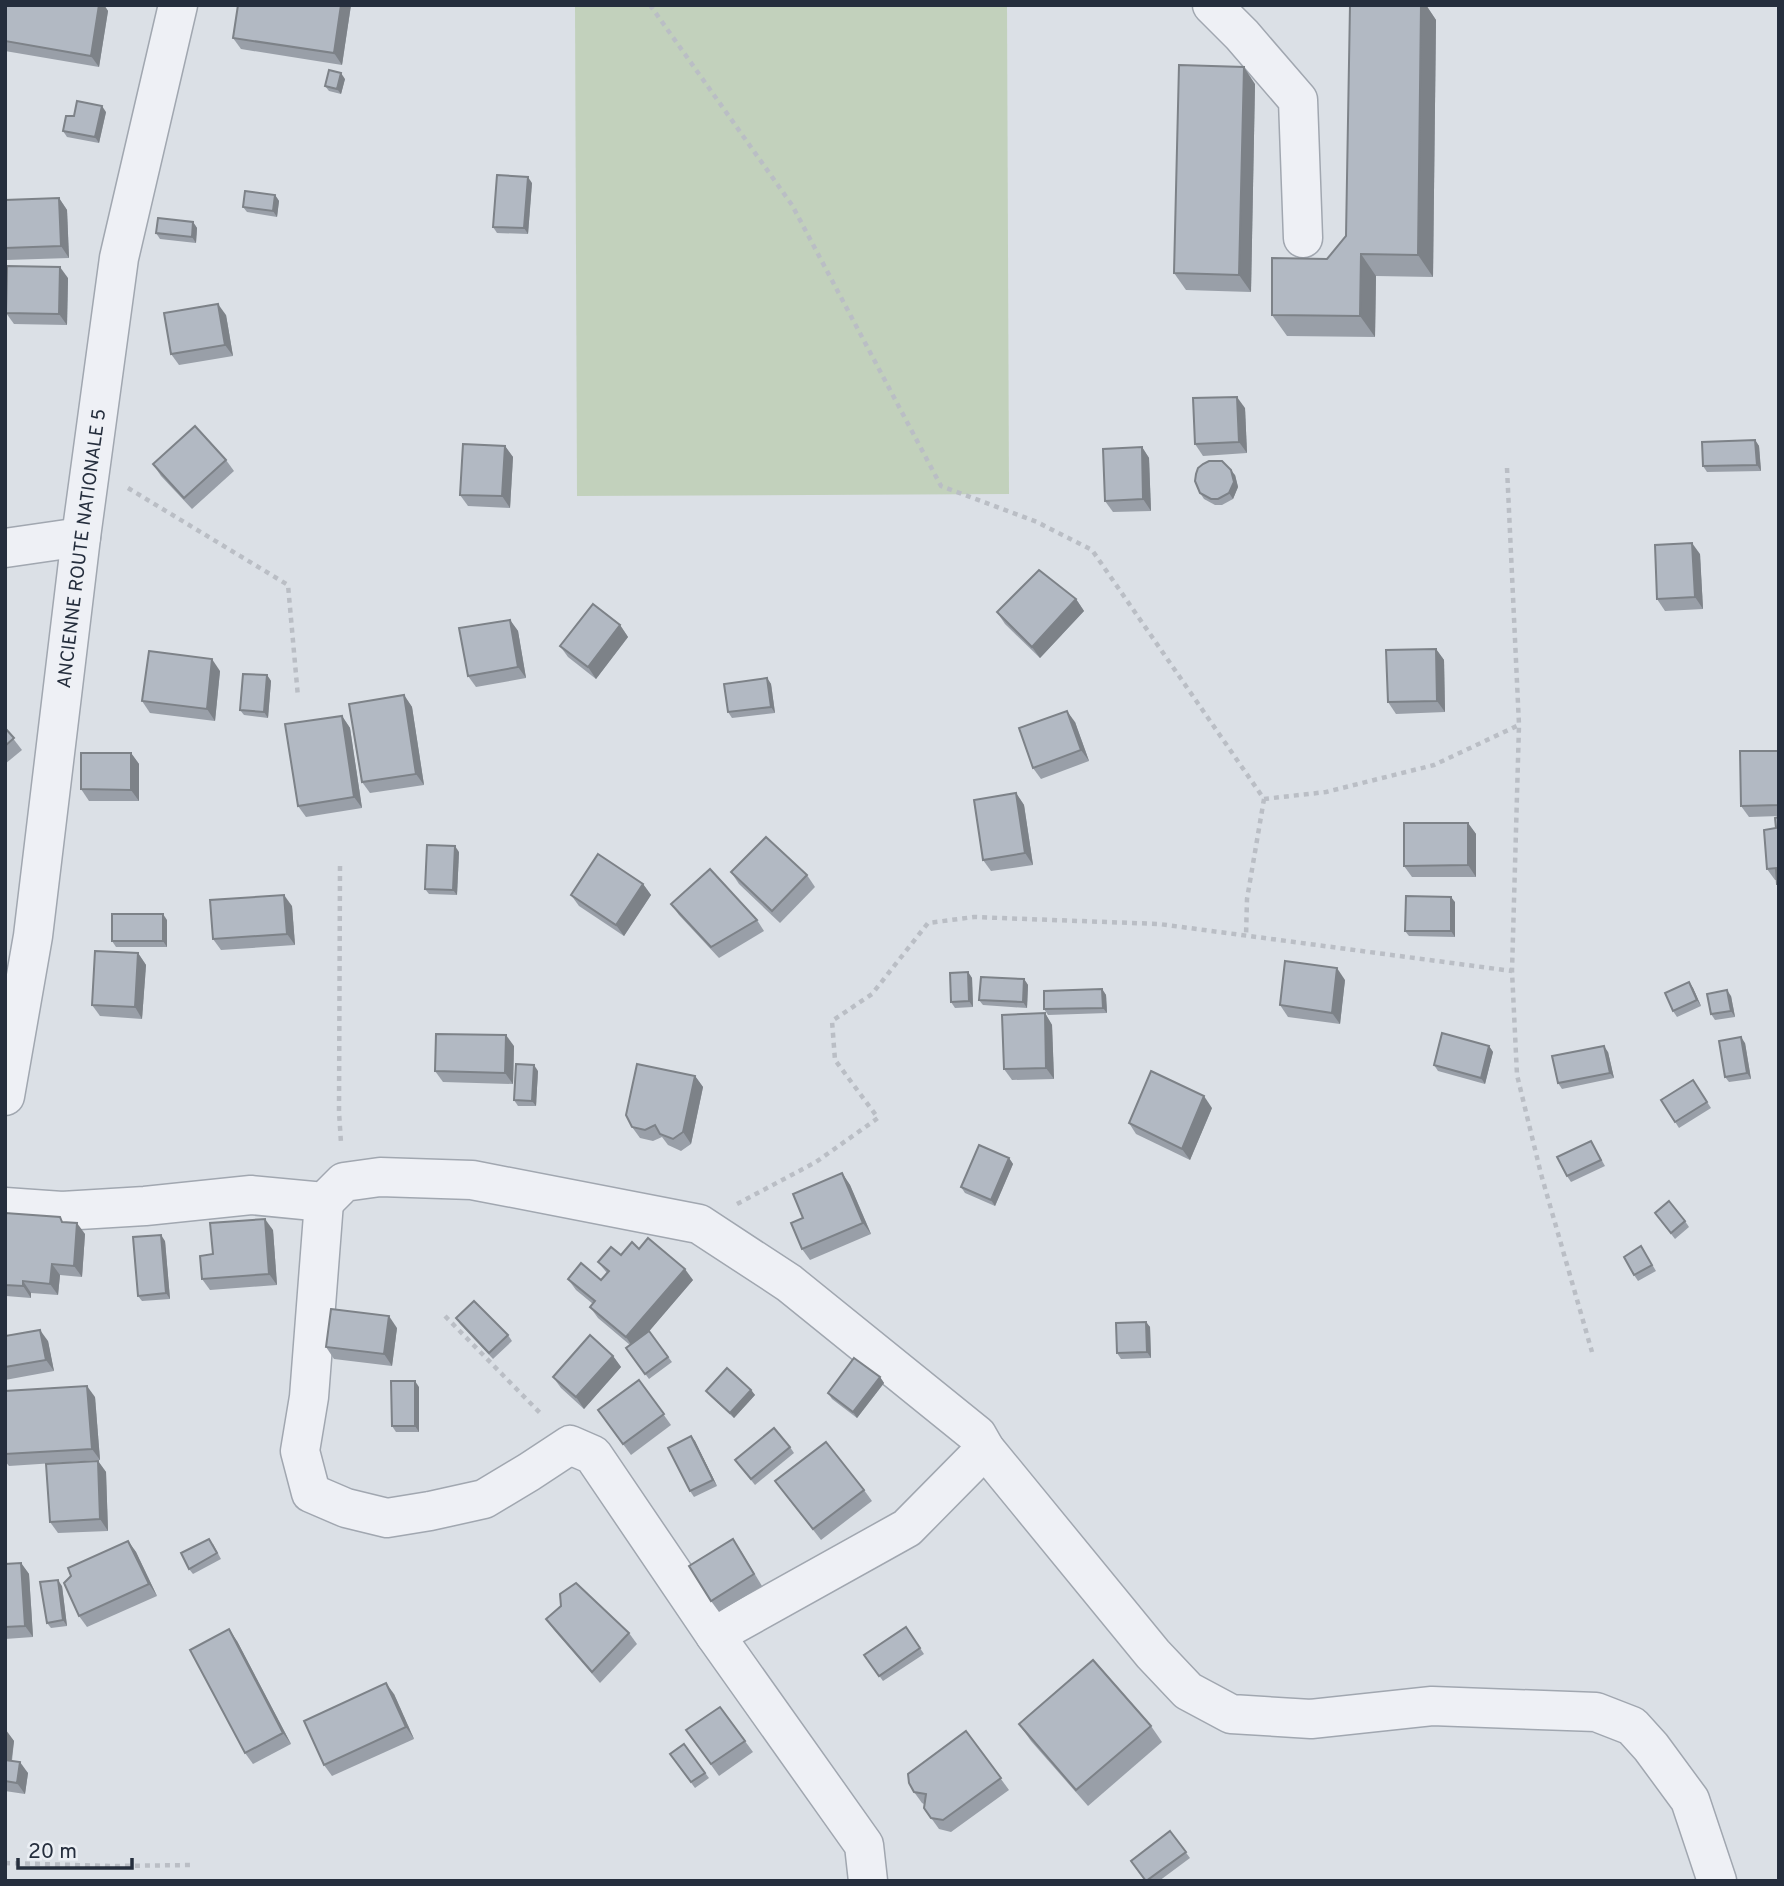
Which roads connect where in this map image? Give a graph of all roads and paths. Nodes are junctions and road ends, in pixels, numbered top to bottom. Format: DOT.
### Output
graph roads {
  1 [pos="178,5"];
  2 [pos="650,5"];
  3 [pos="1212,5"];
  4 [pos="1303,238"];
  5 [pos="91,466"];
  6 [pos="1507,468"];
  7 [pos="81,537"];
  8 [pos="5,548"];
  9 [pos="298,698"];
  10 [pos="1519,725"];
  11 [pos="1264,799"];
  12 [pos="340,866"];
  13 [pos="1246,937"];
  14 [pos="1512,971"];
  15 [pos="5,1096"];
  16 [pos="334,1192"];
  17 [pos="5,1207"];
  18 [pos="699,1224"];
  19 [pos="445,1316"];
  20 [pos="1592,1352"];
  21 [pos="570,1445"];
  22 [pos="985,1449"];
  23 [pos="715,1635"];
  24 [pos="5,1863"];
  25 [pos="193,1865"];
  26 [pos="868,1881"];
  27 [pos="1717,1881"];
  1 -- 5 [label="street, ANCIENNE ROUTE NATIONALE 5"];
  2 -- 11 [label="path"];
  3 -- 4 [label="street"];
  5 -- 7 [label="street, ANCIENNE ROUTE NATIONALE 5"];
  5 -- 9 [label="path"];
  6 -- 10 [label="path"];
  7 -- 8 [label="street"];
  7 -- 15 [label="street, ANCIENNE ROUTE NATIONALE 5"];
  10 -- 11 [label="path"];
  10 -- 14 [label="path"];
  11 -- 13 [label="path"];
  12 -- 16 [label="path"];
  13 -- 14 [label="path"];
  13 -- 18 [label="path"];
  14 -- 20 [label="path"];
  16 -- 17 [label="street"];
  16 -- 18 [label="street"];
  16 -- 21 [label="street"];
  18 -- 22 [label="street"];
  19 -- 21 [label="path"];
  21 -- 23 [label="street"];
  22 -- 23 [label="street"];
  22 -- 27 [label="street"];
  23 -- 26 [label="street"];
  24 -- 25 [label="path"];
}
